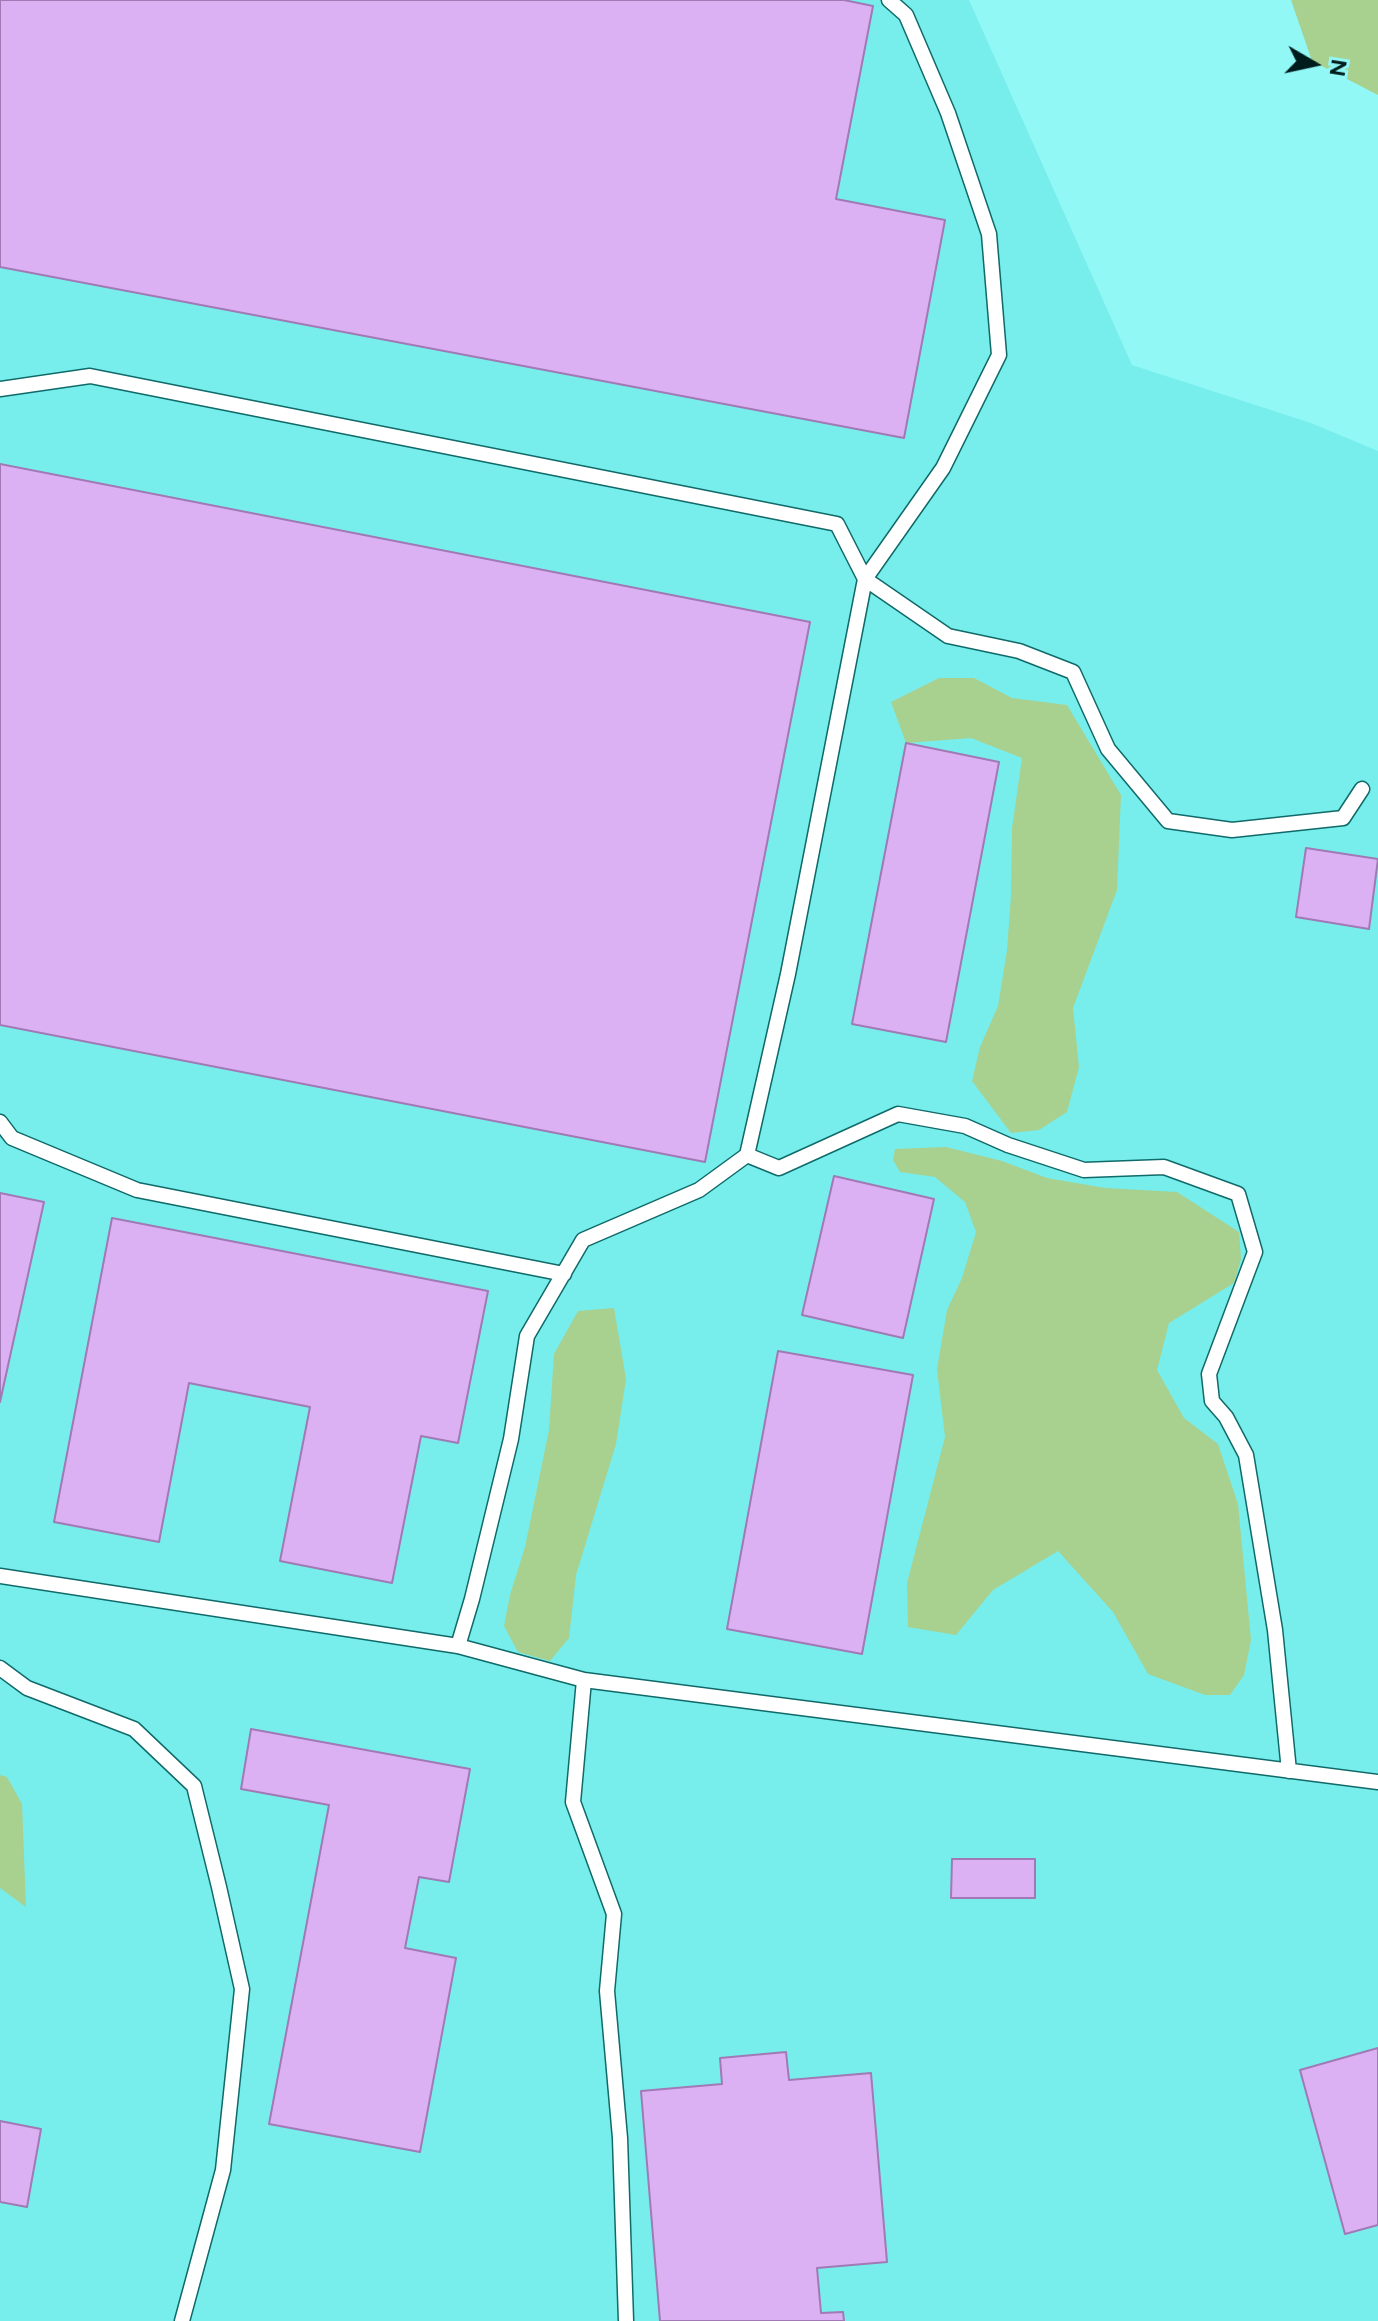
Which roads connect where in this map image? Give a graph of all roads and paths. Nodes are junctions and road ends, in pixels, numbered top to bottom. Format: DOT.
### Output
graph roads {
  1 [pos="889,0"];
  2 [pos="0,389"];
  3 [pos="865,579"];
  4 [pos="1362,789"];
  5 [pos="0,1122"];
  6 [pos="747,1155"];
  7 [pos="564,1274"];
  8 [pos="0,1576"];
  9 [pos="458,1646"];
  10 [pos="0,1668"];
  11 [pos="584,1680"];
  12 [pos="1289,1771"];
  13 [pos="1378,1782"];
  14 [pos="182,2321"];
  15 [pos="626,2321"];
  1 -- 3 [label="lane"];
  2 -- 3 [label="lane"];
  3 -- 4 [label="lane"];
  3 -- 6 [label="lane"];
  5 -- 7 [label="lane"];
  6 -- 7 [label="lane"];
  6 -- 12 [label="lane"];
  7 -- 9 [label="lane"];
  8 -- 9 [label="lane"];
  9 -- 11 [label="lane"];
  10 -- 14 [label="lane"];
  11 -- 12 [label="lane"];
  11 -- 15 [label="lane"];
  12 -- 13 [label="lane"];
}
